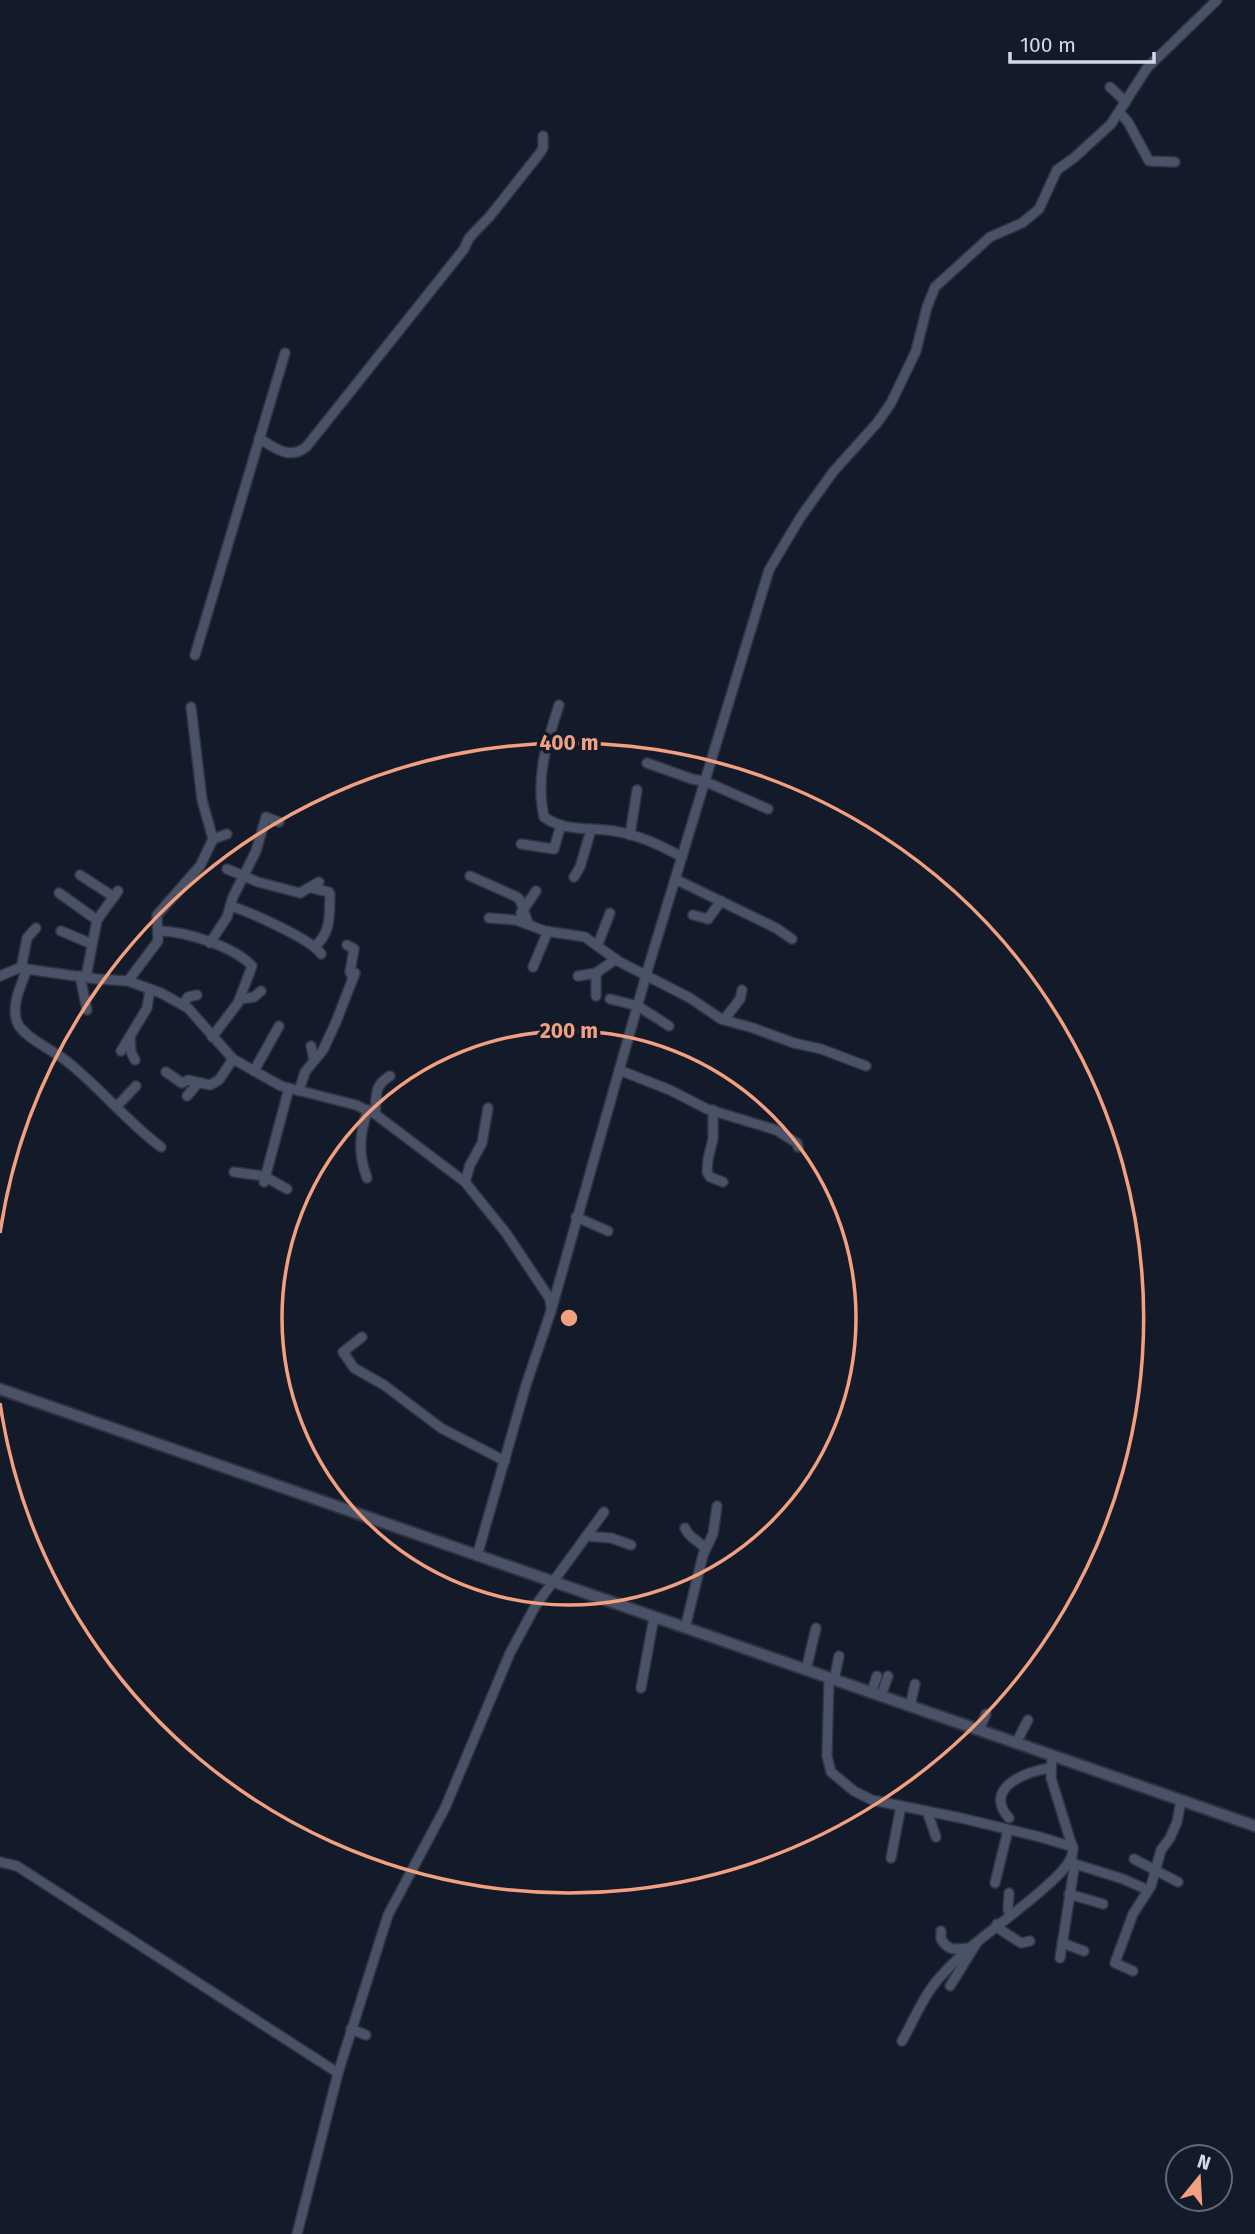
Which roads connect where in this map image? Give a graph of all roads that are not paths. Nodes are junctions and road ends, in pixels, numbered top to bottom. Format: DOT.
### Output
graph roads {
  1 [pos="1217,0"];
  2 [pos="1110,87"];
  3 [pos="1126,102"];
  4 [pos="1119,112"];
  5 [pos="543,136"];
  6 [pos="1175,162"];
  7 [pos="285,353"];
  8 [pos="259,438"];
  9 [pos="195,655"];
  10 [pos="559,705"];
  11 [pos="191,707"];
  12 [pos="647,763"];
  13 [pos="704,780"];
  14 [pos="637,790"];
  15 [pos="768,809"];
  16 [pos="279,822"];
  17 [pos="561,825"];
  18 [pos="591,830"];
  19 [pos="227,834"];
  20 [pos="630,835"];
  21 [pos="213,839"];
  22 [pos="521,844"];
  23 [pos="682,857"];
  24 [pos="227,869"];
  25 [pos="80,875"];
  26 [pos="244,876"];
  27 [pos="470,876"];
  28 [pos="574,877"];
  29 [pos="675,878"];
  30 [pos="536,891"];
  31 [pos="59,892"];
  32 [pos="721,901"];
  33 [pos="230,906"];
  34 [pos="523,909"];
  35 [pos="611,913"];
  36 [pos="693,915"];
  37 [pos="489,918"];
  38 [pos="97,920"];
  39 [pos="516,920"];
  40 [pos="528,923"];
  41 [pos="36,928"];
  42 [pos="61,930"];
  43 [pos="158,931"];
  44 [pos="548,932"];
  45 [pos="792,939"];
  46 [pos="210,943"];
  47 [pos="92,944"];
  48 [pos="598,944"];
  49 [pos="347,945"];
  50 [pos="616,960"];
  51 [pos="533,967"];
  52 [pos="24,969"];
  53 [pos="596,973"];
  54 [pos="0,976"];
  55 [pos="578,976"];
  56 [pos="83,977"];
  57 [pos="646,977"];
  58 [pos="128,981"];
  59 [pos="150,989"];
  60 [pos="742,990"];
  61 [pos="261,992"];
  62 [pos="197,995"];
  63 [pos="596,996"];
  64 [pos="240,999"];
  65 [pos="610,999"];
  66 [pos="183,1005"];
  67 [pos="638,1006"];
  68 [pos="87,1010"];
  69 [pos="724,1020"];
  70 [pos="279,1026"];
  71 [pos="669,1026"];
  72 [pos="130,1034"];
  73 [pos="212,1037"];
  74 [pos="311,1046"];
  75 [pos="121,1051"];
  76 [pos="233,1059"];
  77 [pos="135,1060"];
  78 [pos="314,1060"];
  79 [pos="866,1066"];
  80 [pos="619,1070"];
  81 [pos="254,1071"];
  82 [pos="166,1072"];
  83 [pos="390,1076"];
  84 [pos="198,1083"];
  85 [pos="135,1086"];
  86 [pos="294,1090"];
  87 [pos="187,1096"];
  88 [pos="117,1106"];
  89 [pos="488,1108"];
  90 [pos="713,1110"];
  91 [pos="371,1112"];
  92 [pos="161,1147"];
  93 [pos="798,1147"];
  94 [pos="234,1172"];
  95 [pos="366,1178"];
  96 [pos="264,1179"];
  97 [pos="465,1181"];
  98 [pos="723,1182"];
  99 [pos="287,1189"];
  100 [pos="576,1217"];
  101 [pos="608,1231"];
  102 [pos="551,1311"];
  103 [pos="362,1337"];
  104 [pos="0,1389"];
  105 [pos="505,1461"];
  106 [pos="716,1506"];
  107 [pos="604,1513"];
  108 [pos="685,1528"];
  109 [pos="586,1536"];
  110 [pos="631,1545"];
  111 [pos="705,1549"];
  112 [pos="477,1556"];
  113 [pos="552,1582"];
  114 [pos="654,1617"];
  115 [pos="685,1628"];
  116 [pos="816,1628"];
  117 [pos="839,1656"];
  118 [pos="806,1670"];
  119 [pos="877,1675"];
  120 [pos="888,1676"];
  121 [pos="831,1679"];
  122 [pos="915,1684"];
  123 [pos="641,1688"];
  124 [pos="876,1695"];
  125 [pos="910,1706"];
  126 [pos="986,1714"];
  127 [pos="1028,1720"];
  128 [pos="979,1730"];
  129 [pos="1016,1743"];
  130 [pos="1052,1756"];
  131 [pos="1051,1768"];
  132 [pos="1181,1800"];
  133 [pos="901,1806"];
  134 [pos="927,1811"];
  135 [pos="1009,1818"];
  136 [pos="1255,1826"];
  137 [pos="1008,1830"];
  138 [pos="936,1837"];
  139 [pos="1073,1847"];
  140 [pos="891,1858"];
  141 [pos="1134,1859"];
  142 [pos="1073,1861"];
  143 [pos="0,1862"];
  144 [pos="1155,1871"];
  145 [pos="1178,1882"];
  146 [pos="995,1883"];
  147 [pos="1148,1890"];
  148 [pos="1009,1893"];
  149 [pos="1069,1894"];
  150 [pos="1103,1904"];
  151 [pos="1011,1914"];
  152 [pos="997,1924"];
  153 [pos="942,1931"];
  154 [pos="978,1940"];
  155 [pos="1030,1941"];
  156 [pos="1062,1943"];
  157 [pos="970,1948"];
  158 [pos="1084,1951"];
  159 [pos="1060,1958"];
  160 [pos="1133,1971"];
  161 [pos="950,1986"];
  162 [pos="351,2029"];
  163 [pos="366,2035"];
  164 [pos="902,2041"];
  165 [pos="338,2073"];
  166 [pos="297,2234"];
  1 -- 3 [label="street"];
  2 -- 3 [label="street"];
  3 -- 4 [label="street"];
  4 -- 6 [label="street"];
  4 -- 13 [label="street"];
  5 -- 8 [label="street"];
  7 -- 8 [label="street"];
  8 -- 9 [label="street"];
  10 -- 17 [label="street"];
  11 -- 21 [label="street"];
  12 -- 13 [label="street"];
  13 -- 15 [label="street"];
  13 -- 23 [label="street"];
  14 -- 20 [label="street"];
  16 -- 26 [label="street"];
  17 -- 18 [label="street"];
  17 -- 22 [label="street"];
  18 -- 20 [label="street"];
  18 -- 28 [label="street"];
  19 -- 21 [label="street"];
  20 -- 23 [label="street"];
  21 -- 43 [label="street"];
  23 -- 29 [label="street"];
  24 -- 26 [label="street"];
  25 -- 38 [label="street"];
  26 -- 33 [label="street"];
  26 -- 33 [label="street"];
  27 -- 34 [label="street"];
  29 -- 32 [label="street"];
  29 -- 57 [label="street"];
  30 -- 34 [label="street"];
  31 -- 38 [label="street"];
  32 -- 36 [label="street"];
  32 -- 45 [label="street"];
  33 -- 46 [label="street"];
  34 -- 39 [label="street"];
  34 -- 40 [label="street"];
  35 -- 48 [label="street"];
  37 -- 39 [label="street"];
  38 -- 47 [label="street"];
  39 -- 40 [label="street"];
  40 -- 44 [label="street"];
  41 -- 52 [label="street"];
  42 -- 47 [label="street"];
  43 -- 46 [label="street"];
  43 -- 58 [label="street"];
  44 -- 48 [label="street"];
  44 -- 51 [label="street"];
  46 -- 64 [label="street"];
  47 -- 56 [label="street"];
  48 -- 50 [label="street"];
  49 -- 78 [label="street"];
  50 -- 53 [label="street"];
  50 -- 57 [label="street"];
  52 -- 54 [label="street"];
  52 -- 56 [label="street"];
  52 -- 88 [label="street"];
  53 -- 55 [label="street"];
  53 -- 63 [label="street"];
  56 -- 58 [label="street"];
  56 -- 68 [label="street"];
  57 -- 67 [label="street"];
  57 -- 69 [label="street"];
  58 -- 59 [label="street"];
  59 -- 66 [label="street"];
  59 -- 72 [label="street"];
  60 -- 69 [label="street"];
  61 -- 64 [label="street"];
  62 -- 66 [label="street"];
  64 -- 73 [label="street"];
  65 -- 67 [label="street"];
  66 -- 73 [label="street"];
  67 -- 71 [label="street"];
  67 -- 80 [label="street"];
  69 -- 79 [label="street"];
  70 -- 81 [label="street"];
  72 -- 75 [label="street"];
  72 -- 77 [label="street"];
  73 -- 76 [label="street"];
  74 -- 78 [label="street"];
  76 -- 81 [label="street"];
  76 -- 84 [label="street"];
  78 -- 86 [label="street"];
  80 -- 90 [label="street"];
  80 -- 100 [label="street"];
  81 -- 86 [label="street"];
  82 -- 84 [label="street"];
  83 -- 91 [label="street"];
  84 -- 87 [label="street"];
  85 -- 88 [label="street"];
  86 -- 91 [label="street"];
  86 -- 96 [label="street"];
  88 -- 92 [label="street"];
  89 -- 97 [label="street"];
  90 -- 93 [label="street"];
  90 -- 98 [label="street"];
  91 -- 95 [label="street"];
  91 -- 97 [label="street"];
  94 -- 96 [label="street"];
  96 -- 99 [label="street"];
  97 -- 102 [label="street"];
  100 -- 101 [label="street"];
  100 -- 102 [label="street"];
  102 -- 105 [label="street"];
  103 -- 105 [label="street"];
  104 -- 112 [label="street"];
  105 -- 112 [label="street"];
  106 -- 111 [label="street"];
  107 -- 109 [label="street"];
  108 -- 111 [label="street"];
  109 -- 110 [label="street"];
  109 -- 113 [label="street"];
  111 -- 115 [label="street"];
  112 -- 113 [label="street"];
  113 -- 114 [label="street"];
  113 -- 162 [label="street"];
  114 -- 115 [label="street"];
  114 -- 123 [label="street"];
  115 -- 118 [label="street"];
  116 -- 118 [label="street"];
  117 -- 121 [label="street"];
  118 -- 121 [label="street"];
  119 -- 124 [label="street"];
  120 -- 124 [label="street"];
  121 -- 124 [label="street"];
  121 -- 133 [label="street"];
  122 -- 125 [label="street"];
  124 -- 125 [label="street"];
  125 -- 128 [label="street"];
  126 -- 128 [label="street"];
  127 -- 129 [label="street"];
  128 -- 129 [label="street"];
  129 -- 130 [label="street"];
  130 -- 131 [label="street"];
  130 -- 132 [label="street"];
  131 -- 135 [label="street"];
  131 -- 139 [label="street"];
  132 -- 136 [label="street"];
  132 -- 144 [label="street"];
  133 -- 134 [label="street"];
  133 -- 140 [label="street"];
  134 -- 137 [label="street"];
  134 -- 138 [label="street"];
  137 -- 139 [label="street"];
  137 -- 146 [label="street"];
  139 -- 142 [label="street"];
  141 -- 144 [label="street"];
  142 -- 147 [label="street"];
  142 -- 149 [label="street"];
  142 -- 151 [label="street"];
  143 -- 165 [label="street"];
  144 -- 145 [label="street"];
  144 -- 147 [label="street"];
  147 -- 160 [label="street"];
  148 -- 151 [label="street"];
  149 -- 150 [label="street"];
  149 -- 156 [label="street"];
  151 -- 152 [label="street"];
  152 -- 154 [label="street"];
  152 -- 155 [label="street"];
  153 -- 157 [label="street"];
  154 -- 157 [label="street"];
  154 -- 161 [label="street"];
  156 -- 158 [label="street"];
  156 -- 159 [label="street"];
  157 -- 164 [label="street"];
  162 -- 163 [label="street"];
  162 -- 165 [label="street"];
  165 -- 166 [label="street"];
}
